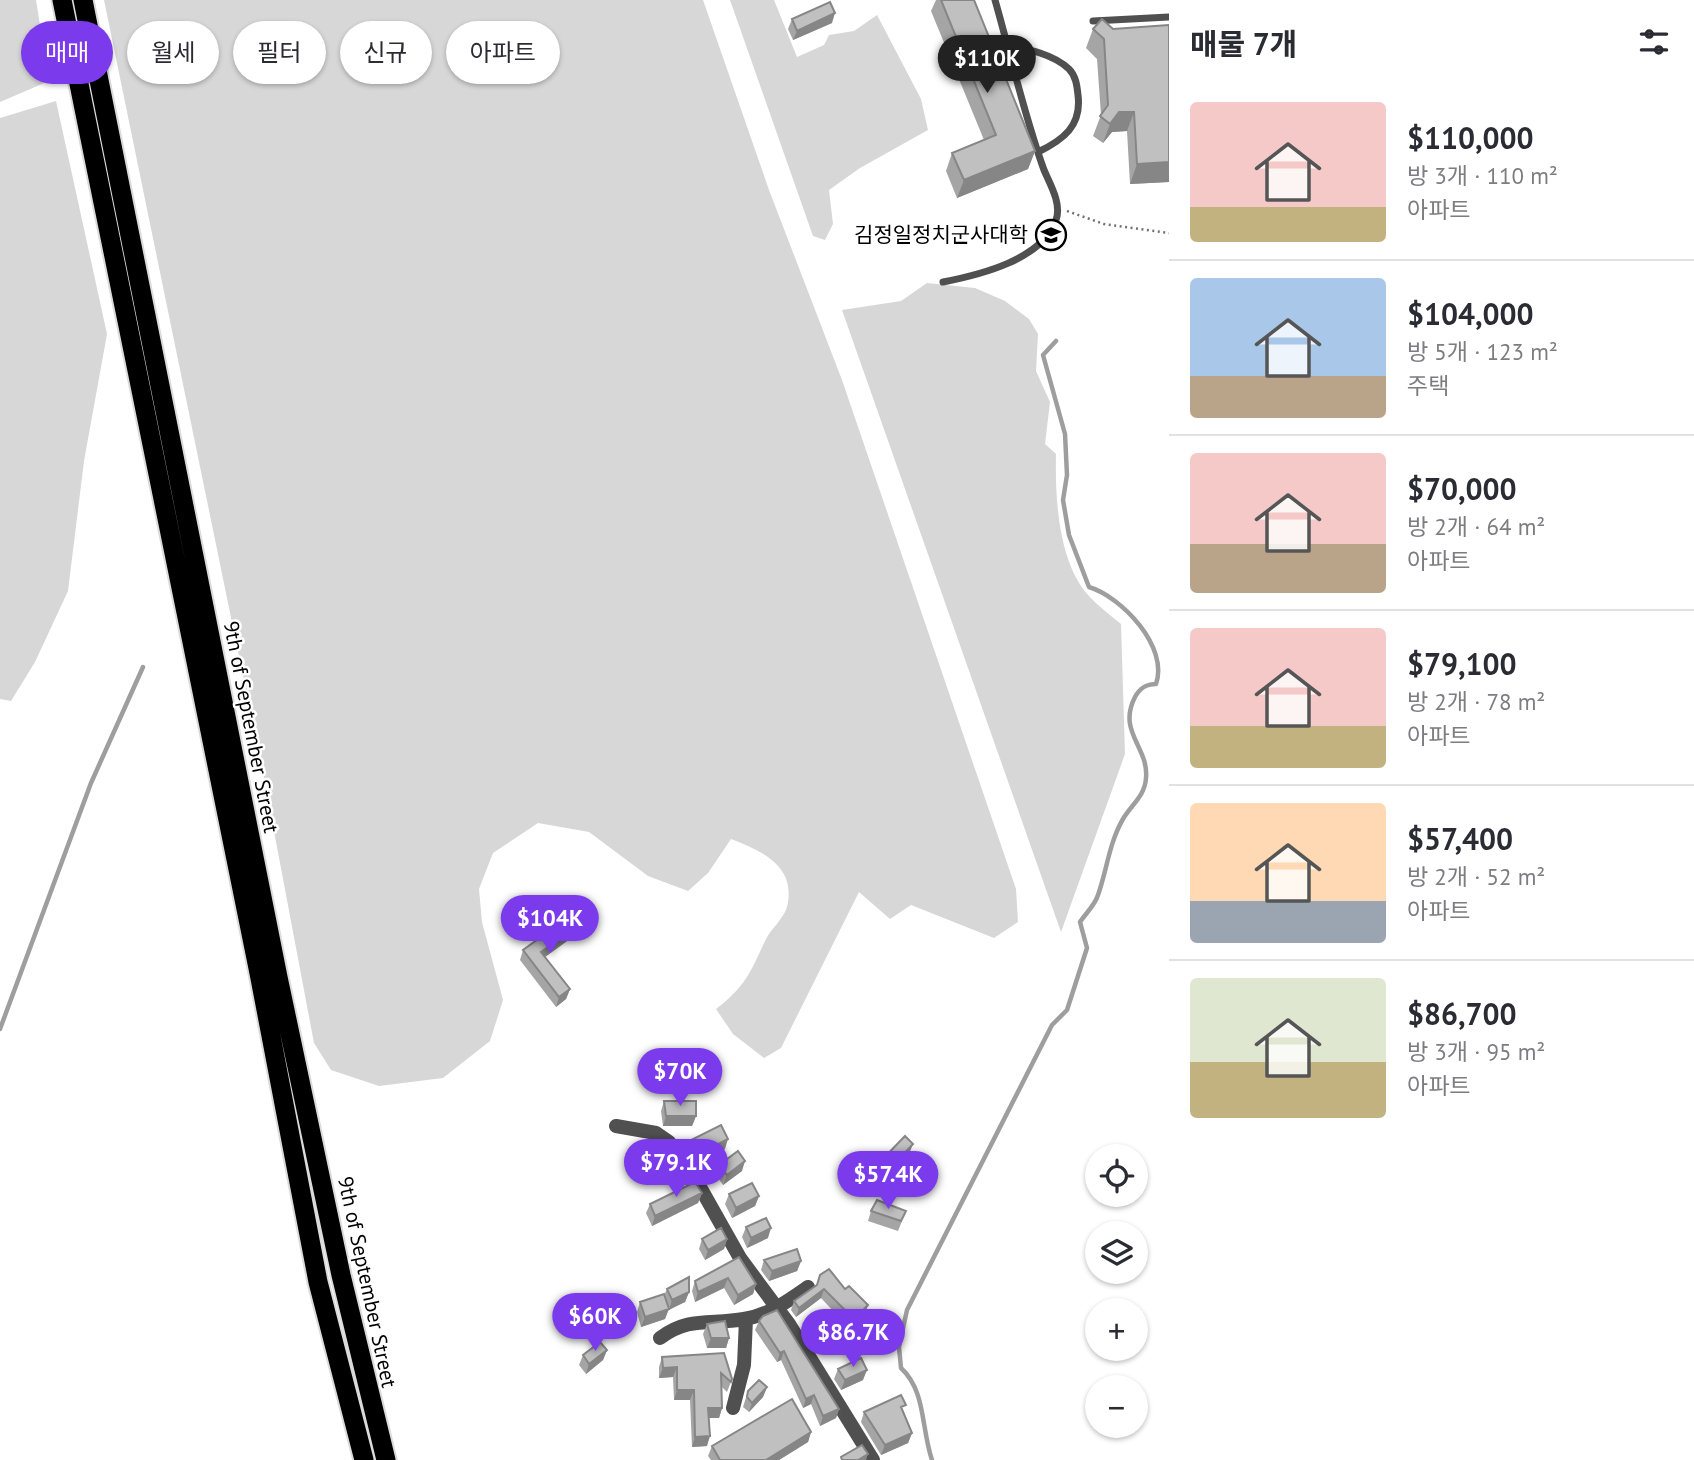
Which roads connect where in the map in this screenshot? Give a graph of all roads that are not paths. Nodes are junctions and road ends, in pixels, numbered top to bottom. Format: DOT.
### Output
graph roads {
  1 [pos="62,0"];
  2 [pos="83,0"];
  3 [pos="995,0"];
  4 [pos="1169,17"];
  5 [pos="1093,21"];
  6 [pos="1008,46"];
  7 [pos="1038,152"];
  8 [pos="943,282"];
  9 [pos="617,1126"];
  10 [pos="808,1287"];
  11 [pos="777,1308"];
  12 [pos="746,1319"];
  13 [pos="660,1338"];
  14 [pos="733,1408"];
  15 [pos="364,1460"];
  16 [pos="386,1460"];
  17 [pos="873,1460"];
  1 -- 15 [label="highway, 9th of September Street"];
  2 -- 16 [label="highway, 9th of September Street"];
  3 -- 6 [label="lane"];
  4 -- 5 [label="lane"];
  6 -- 7 [label="lane"];
  6 -- 7 [label="lane"];
  7 -- 8 [label="lane"];
  9 -- 11 [label="street"];
  10 -- 11 [label="street"];
  11 -- 12 [label="street"];
  11 -- 17 [label="street"];
  12 -- 13 [label="street"];
  12 -- 14 [label="street"];
}
